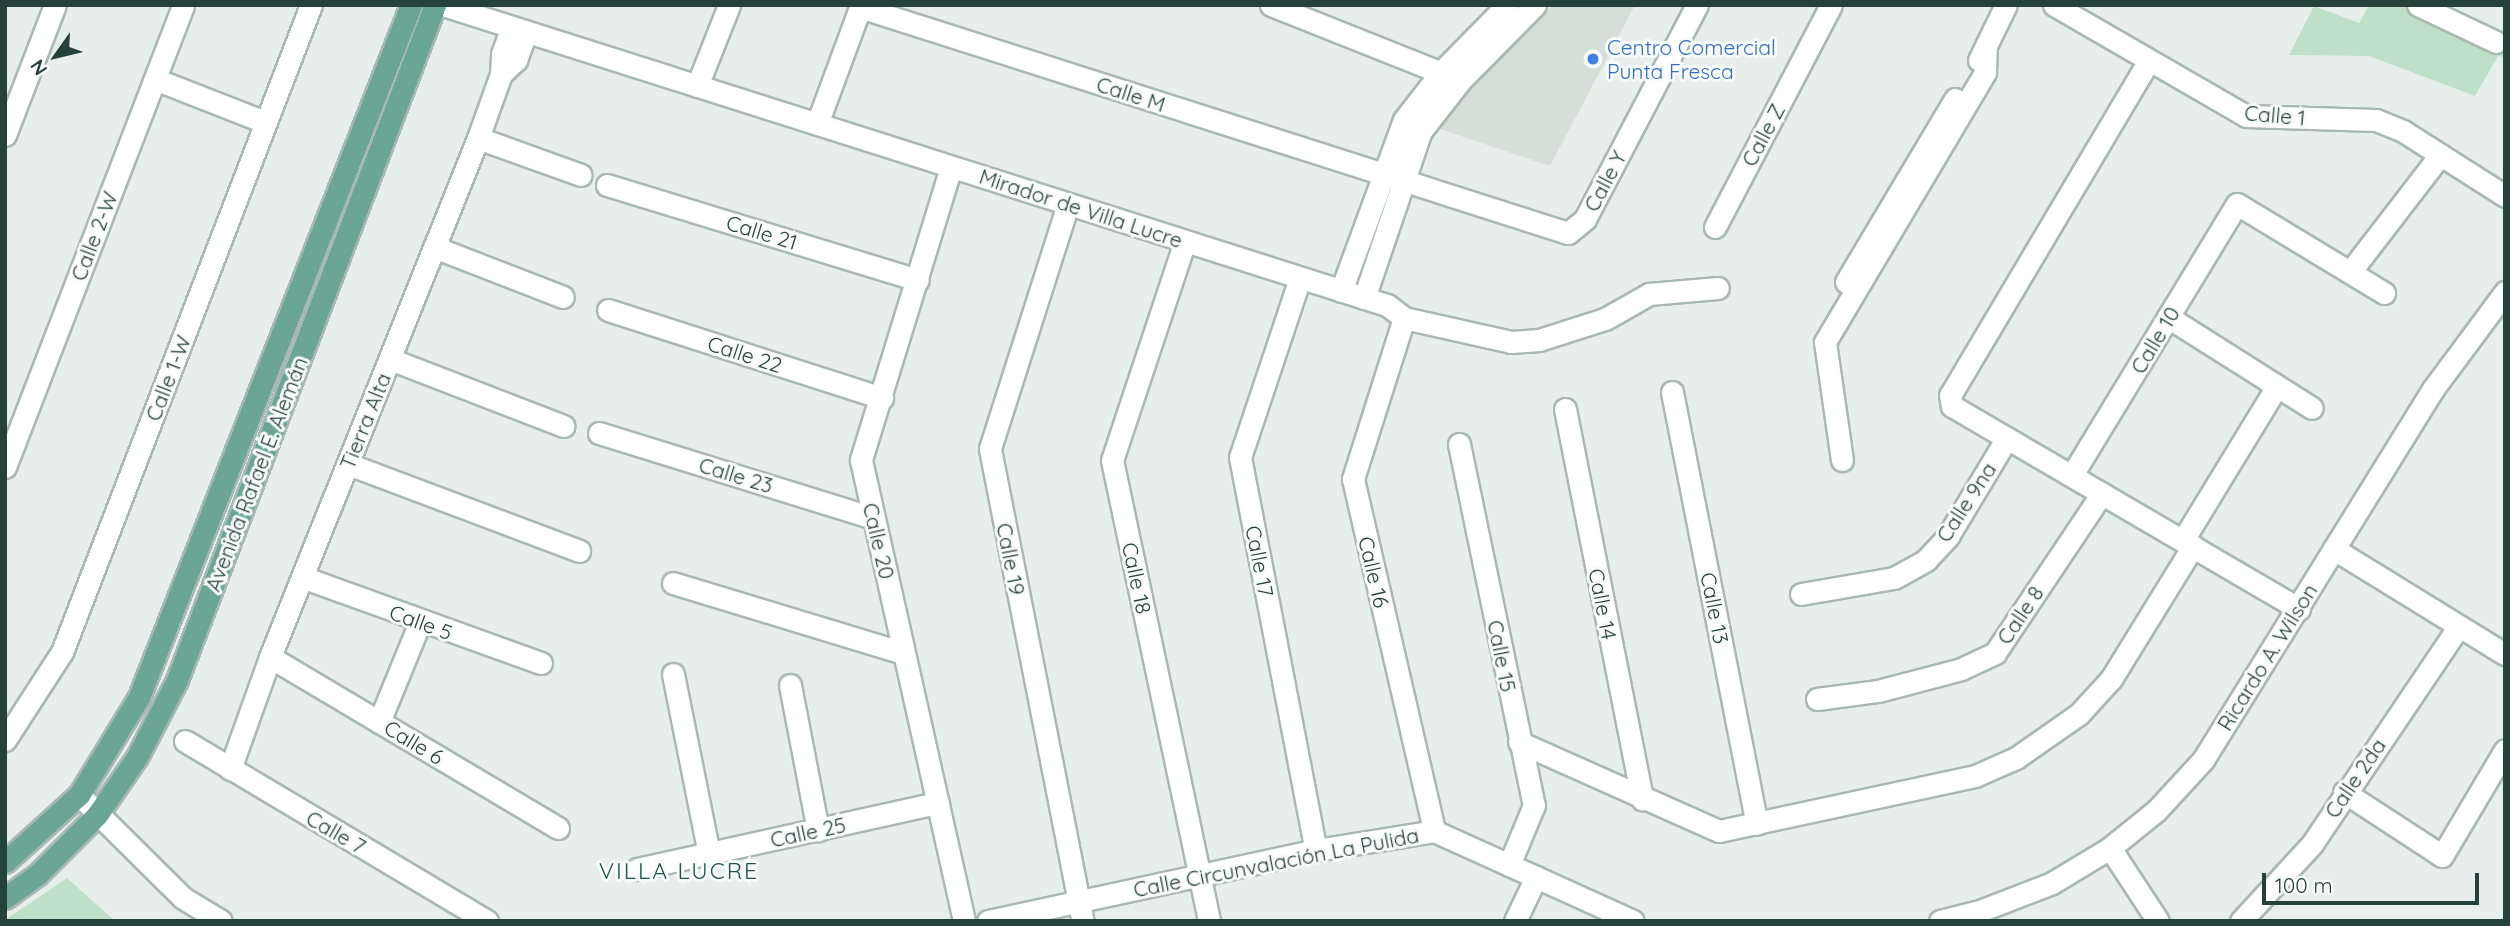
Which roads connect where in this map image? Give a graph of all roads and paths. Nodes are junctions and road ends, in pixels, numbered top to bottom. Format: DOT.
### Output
graph roads {
  1 [pos="55,5"];
  2 [pos="183,5"];
  3 [pos="311,5"];
  4 [pos="411,5"];
  5 [pos="435,5"];
  6 [pos="443,5"];
  7 [pos="729,5"];
  8 [pos="1271,5"];
  9 [pos="1507,5"];
  10 [pos="1535,5"];
  11 [pos="1697,5"];
  12 [pos="1831,5"];
  13 [pos="2006,5"];
  14 [pos="2054,5"];
  15 [pos="2418,5"];
  16 [pos="861,6"];
  17 [pos="519,29"];
  18 [pos="2496,42"];
  19 [pos="2148,62"];
  20 [pos="1451,76"];
  21 [pos="155,79"];
  22 [pos="697,86"];
  23 [pos="265,122"];
  24 [pos="817,124"];
  25 [pos="5,135"];
  26 [pos="478,138"];
  27 [pos="2440,155"];
  28 [pos="951,167"];
  29 [pos="581,174"];
  30 [pos="1391,177"];
  31 [pos="607,185"];
  32 [pos="2505,196"];
  33 [pos="1068,204"];
  34 [pos="1715,227"];
  35 [pos="1185,241"];
  36 [pos="434,247"];
  37 [pos="2350,272"];
  38 [pos="1300,278"];
  39 [pos="918,280"];
  40 [pos="1718,288"];
  41 [pos="1341,291"];
  42 [pos="2505,292"];
  43 [pos="2384,293"];
  44 [pos="563,297"];
  45 [pos="1364,298"];
  46 [pos="608,310"];
  47 [pos="2168,317"];
  48 [pos="1404,318"];
  49 [pos="390,359"];
  50 [pos="2277,386"];
  51 [pos="1672,393"];
  52 [pos="882,398"];
  53 [pos="2312,408"];
  54 [pos="1565,409"];
  55 [pos="564,426"];
  56 [pos="599,433"];
  57 [pos="2007,438"];
  58 [pos="1459,443"];
  59 [pos="7,456"];
  60 [pos="1842,460"];
  61 [pos="348,464"];
  62 [pos="2072,475"];
  63 [pos="2102,493"];
  64 [pos="874,518"];
  65 [pos="2188,543"];
  66 [pos="2334,550"];
  67 [pos="579,551"];
  68 [pos="302,577"];
  69 [pos="673,583"];
  70 [pos="1801,594"];
  71 [pos="2299,609"];
  72 [pos="420,622"];
  73 [pos="2459,626"];
  74 [pos="904,653"];
  75 [pos="2505,654"];
  76 [pos="270,657"];
  77 [pos="541,663"];
  78 [pos="673,674"];
  79 [pos="790,685"];
  80 [pos="1817,699"];
  81 [pos="379,722"];
  82 [pos="5,740"];
  83 [pos="185,741"];
  84 [pos="1519,743"];
  85 [pos="2505,750"];
  86 [pos="230,769"];
  87 [pos="2344,792"];
  88 [pos="79,795"];
  89 [pos="1642,799"];
  90 [pos="938,803"];
  91 [pos="97,816"];
  92 [pos="1757,824"];
  93 [pos="558,828"];
  94 [pos="818,830"];
  95 [pos="1434,831"];
  96 [pos="2110,848"];
  97 [pos="1317,850"];
  98 [pos="709,854"];
  99 [pos="5,862"];
  100 [pos="1508,865"];
  101 [pos="637,869"];
  102 [pos="1199,876"];
  103 [pos="1536,877"];
  104 [pos="5,898"];
  105 [pos="1081,911"];
  106 [pos="221,921"];
  107 [pos="487,921"];
  108 [pos="964,921"];
  109 [pos="988,921"];
  110 [pos="1209,921"];
  111 [pos="1515,921"];
  112 [pos="1633,921"];
  113 [pos="1940,921"];
  114 [pos="2158,921"];
  115 [pos="2241,921"];
  1 -- 25 [label="street"];
  2 -- 21 [label="street, Calle 2-W"];
  3 -- 23 [label="street, Calle 1-W"];
  4 -- 88 [label="main road, Avenida Rafael E. Alemán"];
  5 -- 91 [label="main road, Avenida Rafael E. Alemán"];
  6 -- 17 [label="street, Mirador de Villa Lucre"];
  7 -- 22 [label="street"];
  8 -- 20 [label="street"];
  9 -- 20 [label="street"];
  10 -- 20 [label="street"];
  11 -- 30 [label="street, Calle Y"];
  12 -- 34 [label="street, Calle Z"];
  13 -- 60 [label="street"];
  14 -- 19 [label="street, Calle 1"];
  15 -- 18 [label="street"];
  16 -- 24 [label="street"];
  16 -- 30 [label="street, Calle M"];
  17 -- 22 [label="street, Mirador de Villa Lucre"];
  17 -- 26 [label="street, Tierra Alta"];
  19 -- 27 [label="street, Calle 1"];
  19 -- 57 [label="street"];
  20 -- 30 [label="street"];
  21 -- 23 [label="street"];
  21 -- 59 [label="street, Calle 2-W"];
  22 -- 24 [label="street, Mirador de Villa Lucre"];
  23 -- 82 [label="street, Calle 1-W"];
  24 -- 28 [label="street, Mirador de Villa Lucre"];
  26 -- 29 [label="street"];
  26 -- 36 [label="street, Tierra Alta"];
  27 -- 32 [label="street, Calle 1"];
  27 -- 37 [label="street"];
  28 -- 33 [label="street, Mirador de Villa Lucre"];
  28 -- 39 [label="street, Calle 20"];
  30 -- 41 [label="street"];
  30 -- 45 [label="street"];
  31 -- 39 [label="street, Calle 21"];
  33 -- 35 [label="street, Mirador de Villa Lucre"];
  33 -- 105 [label="street, Calle 19"];
  35 -- 38 [label="street, Mirador de Villa Lucre"];
  35 -- 102 [label="street, Calle 18"];
  36 -- 44 [label="street"];
  36 -- 49 [label="street, Tierra Alta"];
  37 -- 43 [label="street"];
  37 -- 47 [label="street, Calle 10"];
  38 -- 41 [label="street, Mirador de Villa Lucre"];
  38 -- 97 [label="street, Calle 17"];
  39 -- 52 [label="street, Calle 20"];
  40 -- 48 [label="street, Mirador de Villa Lucre"];
  41 -- 45 [label="street, Mirador de Villa Lucre"];
  42 -- 66 [label="street, Ricardo A. Wilson"];
  45 -- 48 [label="street, Mirador de Villa Lucre"];
  46 -- 52 [label="street, Calle 22"];
  47 -- 50 [label="street"];
  47 -- 62 [label="street, Calle 10"];
  48 -- 95 [label="street, Calle 16"];
  49 -- 55 [label="street"];
  49 -- 61 [label="street, Tierra Alta"];
  50 -- 53 [label="street"];
  50 -- 65 [label="street"];
  51 -- 92 [label="street, Calle 13"];
  52 -- 64 [label="street, Calle 20"];
  54 -- 89 [label="street, Calle 14"];
  56 -- 64 [label="street, Calle 23"];
  57 -- 62 [label="street"];
  57 -- 70 [label="street, Calle 9na"];
  58 -- 84 [label="street, Calle 15"];
  61 -- 67 [label="street"];
  61 -- 68 [label="street, Tierra Alta"];
  62 -- 63 [label="street"];
  63 -- 65 [label="street"];
  63 -- 80 [label="street, Calle 8"];
  64 -- 74 [label="street, Calle 20"];
  65 -- 71 [label="street"];
  65 -- 92 [label="street"];
  66 -- 71 [label="street, Ricardo A. Wilson"];
  66 -- 73 [label="street"];
  68 -- 72 [label="street, Calle 5"];
  68 -- 76 [label="street, Tierra Alta"];
  69 -- 74 [label="street"];
  71 -- 96 [label="street, Ricardo A. Wilson"];
  72 -- 77 [label="street, Calle 5"];
  72 -- 81 [label="street"];
  73 -- 75 [label="street"];
  73 -- 87 [label="street, Calle 2da"];
  74 -- 90 [label="street, Calle 20"];
  76 -- 81 [label="street, Calle 6"];
  76 -- 86 [label="street, Tierra Alta"];
  78 -- 98 [label="street"];
  79 -- 94 [label="street"];
  81 -- 93 [label="street, Calle 6"];
  83 -- 86 [label="street, Calle 7"];
  84 -- 89 [label="street"];
  84 -- 100 [label="street, Calle 15"];
  85 -- 87 [label="street"];
  86 -- 107 [label="street, Calle 7"];
  87 -- 115 [label="street, Calle 2da"];
  88 -- 91 [label="street"];
  88 -- 99 [label="main road, Avenida Rafael E. Alemán"];
  89 -- 92 [label="street"];
  90 -- 94 [label="street, Calle 25"];
  90 -- 108 [label="street, Calle 20"];
  91 -- 104 [label="main road, Avenida Rafael E. Alemán"];
  91 -- 106 [label="street"];
  94 -- 98 [label="street, Calle 25"];
  95 -- 97 [label="street, Calle Circunvalación La Pulida"];
  95 -- 100 [label="street, Calle Circunvalación La Pulida"];
  96 -- 113 [label="street, Ricardo A. Wilson"];
  96 -- 114 [label="street"];
  97 -- 102 [label="street, Calle Circunvalación La Pulida"];
  98 -- 101 [label="street, Calle 25"];
  100 -- 103 [label="street, Calle Circunvalación La Pulida"];
  102 -- 105 [label="street, Calle Circunvalación La Pulida"];
  102 -- 110 [label="street, Calle 18"];
  103 -- 111 [label="street"];
  103 -- 112 [label="street, Calle Circunvalación La Pulida"];
  105 -- 109 [label="street, Calle Circunvalación La Pulida"];
}
